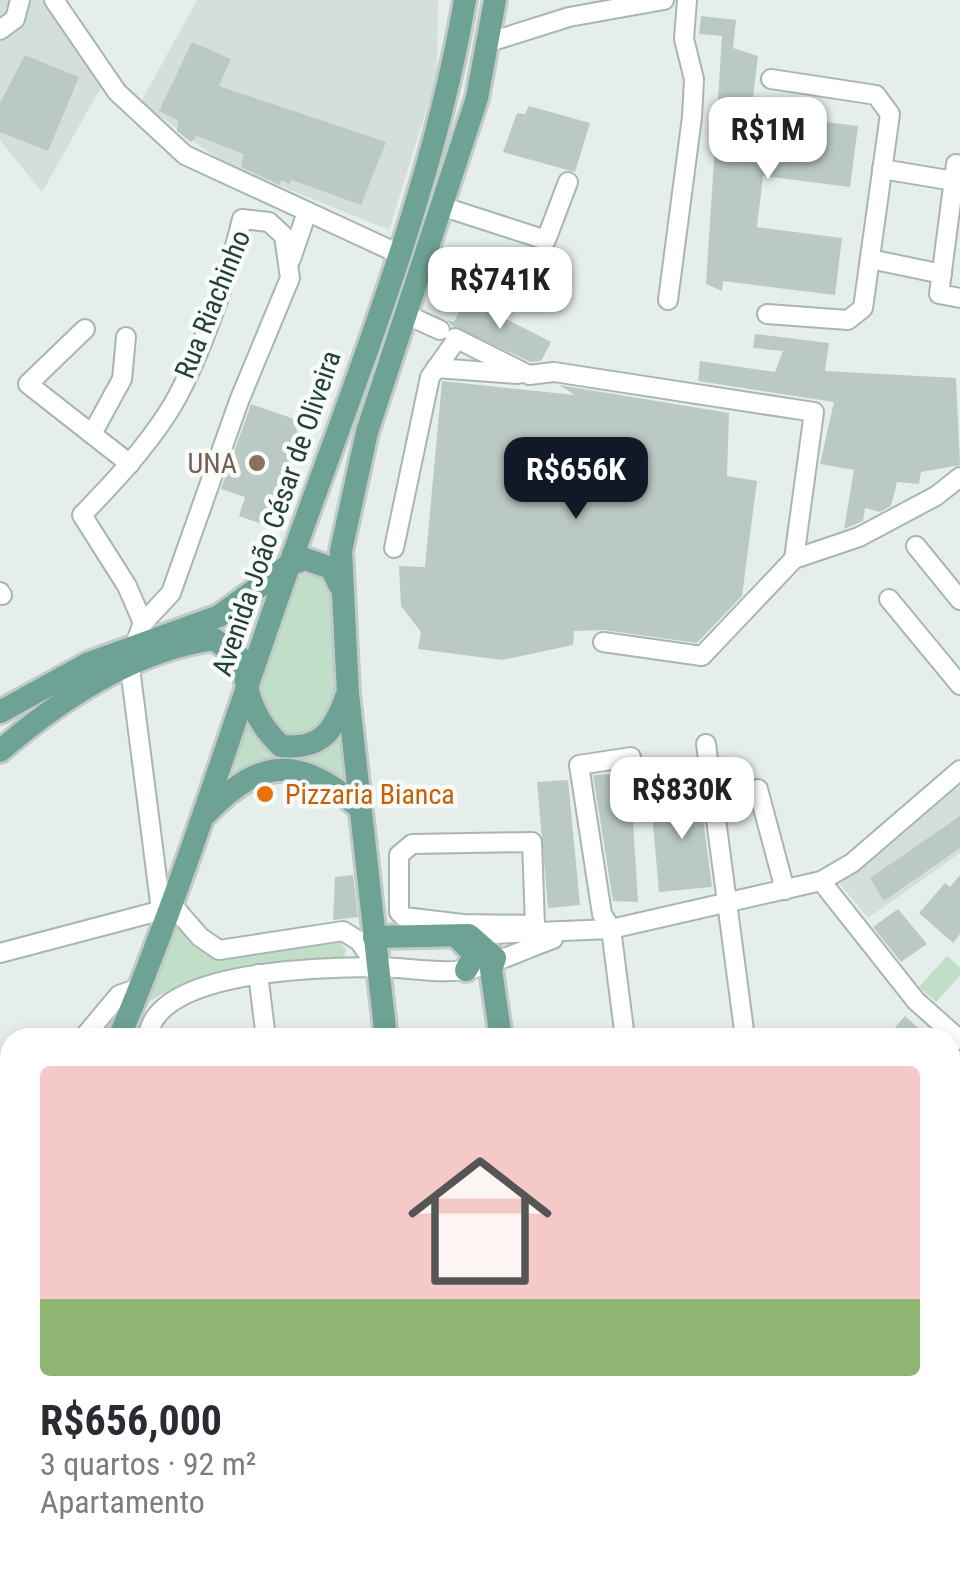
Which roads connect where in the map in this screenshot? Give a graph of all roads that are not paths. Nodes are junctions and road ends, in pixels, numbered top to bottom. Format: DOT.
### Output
graph roads {
  1 [pos="20,0"];
  2 [pos="54,0"];
  3 [pos="465,0"];
  4 [pos="495,0"];
  5 [pos="664,0"];
  6 [pos="687,0"];
  7 [pos="0,30"];
  8 [pos="490,42"];
  9 [pos="771,79"];
  10 [pos="882,169"];
  11 [pos="957,173"];
  12 [pos="568,182"];
  13 [pos="444,207"];
  14 [pos="308,212"];
  15 [pos="398,253"];
  16 [pos="870,259"];
  17 [pos="291,260"];
  18 [pos="942,274"];
  19 [pos="960,298"];
  20 [pos="668,300"];
  21 [pos="767,314"];
  22 [pos="407,315"];
  23 [pos="85,329"];
  24 [pos="126,336"];
  25 [pos="451,336"];
  26 [pos="436,368"];
  27 [pos="529,374"];
  28 [pos="92,434"];
  29 [pos="130,464"];
  30 [pos="960,477"];
  31 [pos="916,546"];
  32 [pos="394,548"];
  33 [pos="794,559"];
  34 [pos="289,566"];
  35 [pos="340,586"];
  36 [pos="889,599"];
  37 [pos="960,600"];
  38 [pos="143,622"];
  39 [pos="603,642"];
  40 [pos="132,657"];
  41 [pos="960,685"];
  42 [pos="246,689"];
  43 [pos="348,694"];
  44 [pos="0,712"];
  45 [pos="706,744"];
  46 [pos="0,752"];
  47 [pos="631,757"];
  48 [pos="960,770"];
  49 [pos="758,790"];
  50 [pos="361,809"];
  51 [pos="201,819"];
  52 [pos="400,880"];
  53 [pos="821,881"];
  54 [pos="368,882"];
  55 [pos="785,890"];
  56 [pos="729,904"];
  57 [pos="167,908"];
  58 [pos="611,928"];
  59 [pos="460,931"];
  60 [pos="345,932"];
  61 [pos="572,933"];
  62 [pos="374,937"];
  63 [pos="0,953"];
  64 [pos="495,958"];
  65 [pos="378,967"];
  66 [pos="344,970"];
  67 [pos="466,970"];
  68 [pos="258,974"];
  69 [pos="140,987"];
  70 [pos="91,1028"];
  71 [pos="123,1028"];
  72 [pos="151,1028"];
  73 [pos="265,1028"];
  74 [pos="385,1028"];
  75 [pos="500,1028"];
  76 [pos="623,1028"];
  77 [pos="744,1028"];
  78 [pos="941,1028"];
  1 -- 7 [label="street"];
  2 -- 14 [label="street"];
  3 -- 15 [label="main road, Avenida João César de Oliveira"];
  4 -- 8 [label="main road"];
  5 -- 8 [label="street"];
  6 -- 20 [label="street"];
  8 -- 13 [label="main road"];
  9 -- 10 [label="street"];
  10 -- 11 [label="street"];
  10 -- 16 [label="street"];
  11 -- 18 [label="street"];
  12 -- 13 [label="street"];
  13 -- 22 [label="main road"];
  14 -- 15 [label="street"];
  14 -- 17 [label="street"];
  15 -- 34 [label="main road, Avenida João César de Oliveira"];
  16 -- 18 [label="street"];
  16 -- 21 [label="street"];
  17 -- 29 [label="street, Rua Riachinho"];
  17 -- 38 [label="street, Rua Riachinho"];
  18 -- 19 [label="street"];
  22 -- 25 [label="street"];
  22 -- 35 [label="main road"];
  23 -- 28 [label="street"];
  24 -- 28 [label="street"];
  25 -- 26 [label="street"];
  25 -- 27 [label="street"];
  26 -- 27 [label="street"];
  26 -- 32 [label="street"];
  27 -- 33 [label="street"];
  28 -- 29 [label="street"];
  29 -- 38 [label="street, Rua Riachinho"];
  30 -- 33 [label="street"];
  31 -- 37 [label="street"];
  33 -- 39 [label="street"];
  34 -- 35 [label="main road"];
  34 -- 40 [label="main road"];
  34 -- 42 [label="main road, Avenida João César de Oliveira"];
  35 -- 43 [label="main road"];
  36 -- 41 [label="street"];
  38 -- 40 [label="street, Rua Riachinho"];
  40 -- 42 [label="main road"];
  40 -- 44 [label="main road"];
  40 -- 46 [label="main road"];
  40 -- 57 [label="street, Rua Riachinho"];
  42 -- 43 [label="main road"];
  42 -- 51 [label="main road, Avenida João César de Oliveira"];
  43 -- 50 [label="main road"];
  45 -- 56 [label="street"];
  47 -- 58 [label="street"];
  48 -- 53 [label="street"];
  49 -- 55 [label="street"];
  50 -- 51 [label="main road"];
  50 -- 54 [label="main road"];
  51 -- 57 [label="main road, Avenida João César de Oliveira"];
  52 -- 54 [label="street"];
  52 -- 59 [label="street"];
  52 -- 59 [label="street"];
  53 -- 55 [label="street"];
  53 -- 78 [label="street"];
  54 -- 62 [label="main road"];
  55 -- 56 [label="street"];
  56 -- 58 [label="street"];
  56 -- 77 [label="street"];
  57 -- 60 [label="street"];
  57 -- 63 [label="street"];
  57 -- 69 [label="main road, Avenida João César de Oliveira"];
  58 -- 61 [label="street"];
  58 -- 76 [label="street"];
  59 -- 61 [label="street"];
  59 -- 62 [label="main road"];
  59 -- 64 [label="main road"];
  59 -- 67 [label="main road"];
  60 -- 65 [label="street"];
  60 -- 66 [label="street"];
  61 -- 64 [label="street"];
  62 -- 65 [label="main road"];
  64 -- 67 [label="street"];
  64 -- 75 [label="main road"];
  65 -- 66 [label="street"];
  65 -- 67 [label="street"];
  65 -- 74 [label="main road"];
  66 -- 68 [label="street"];
  68 -- 72 [label="street"];
  68 -- 73 [label="street"];
  69 -- 70 [label="street"];
  69 -- 71 [label="main road, Avenida João César de Oliveira"];
}
